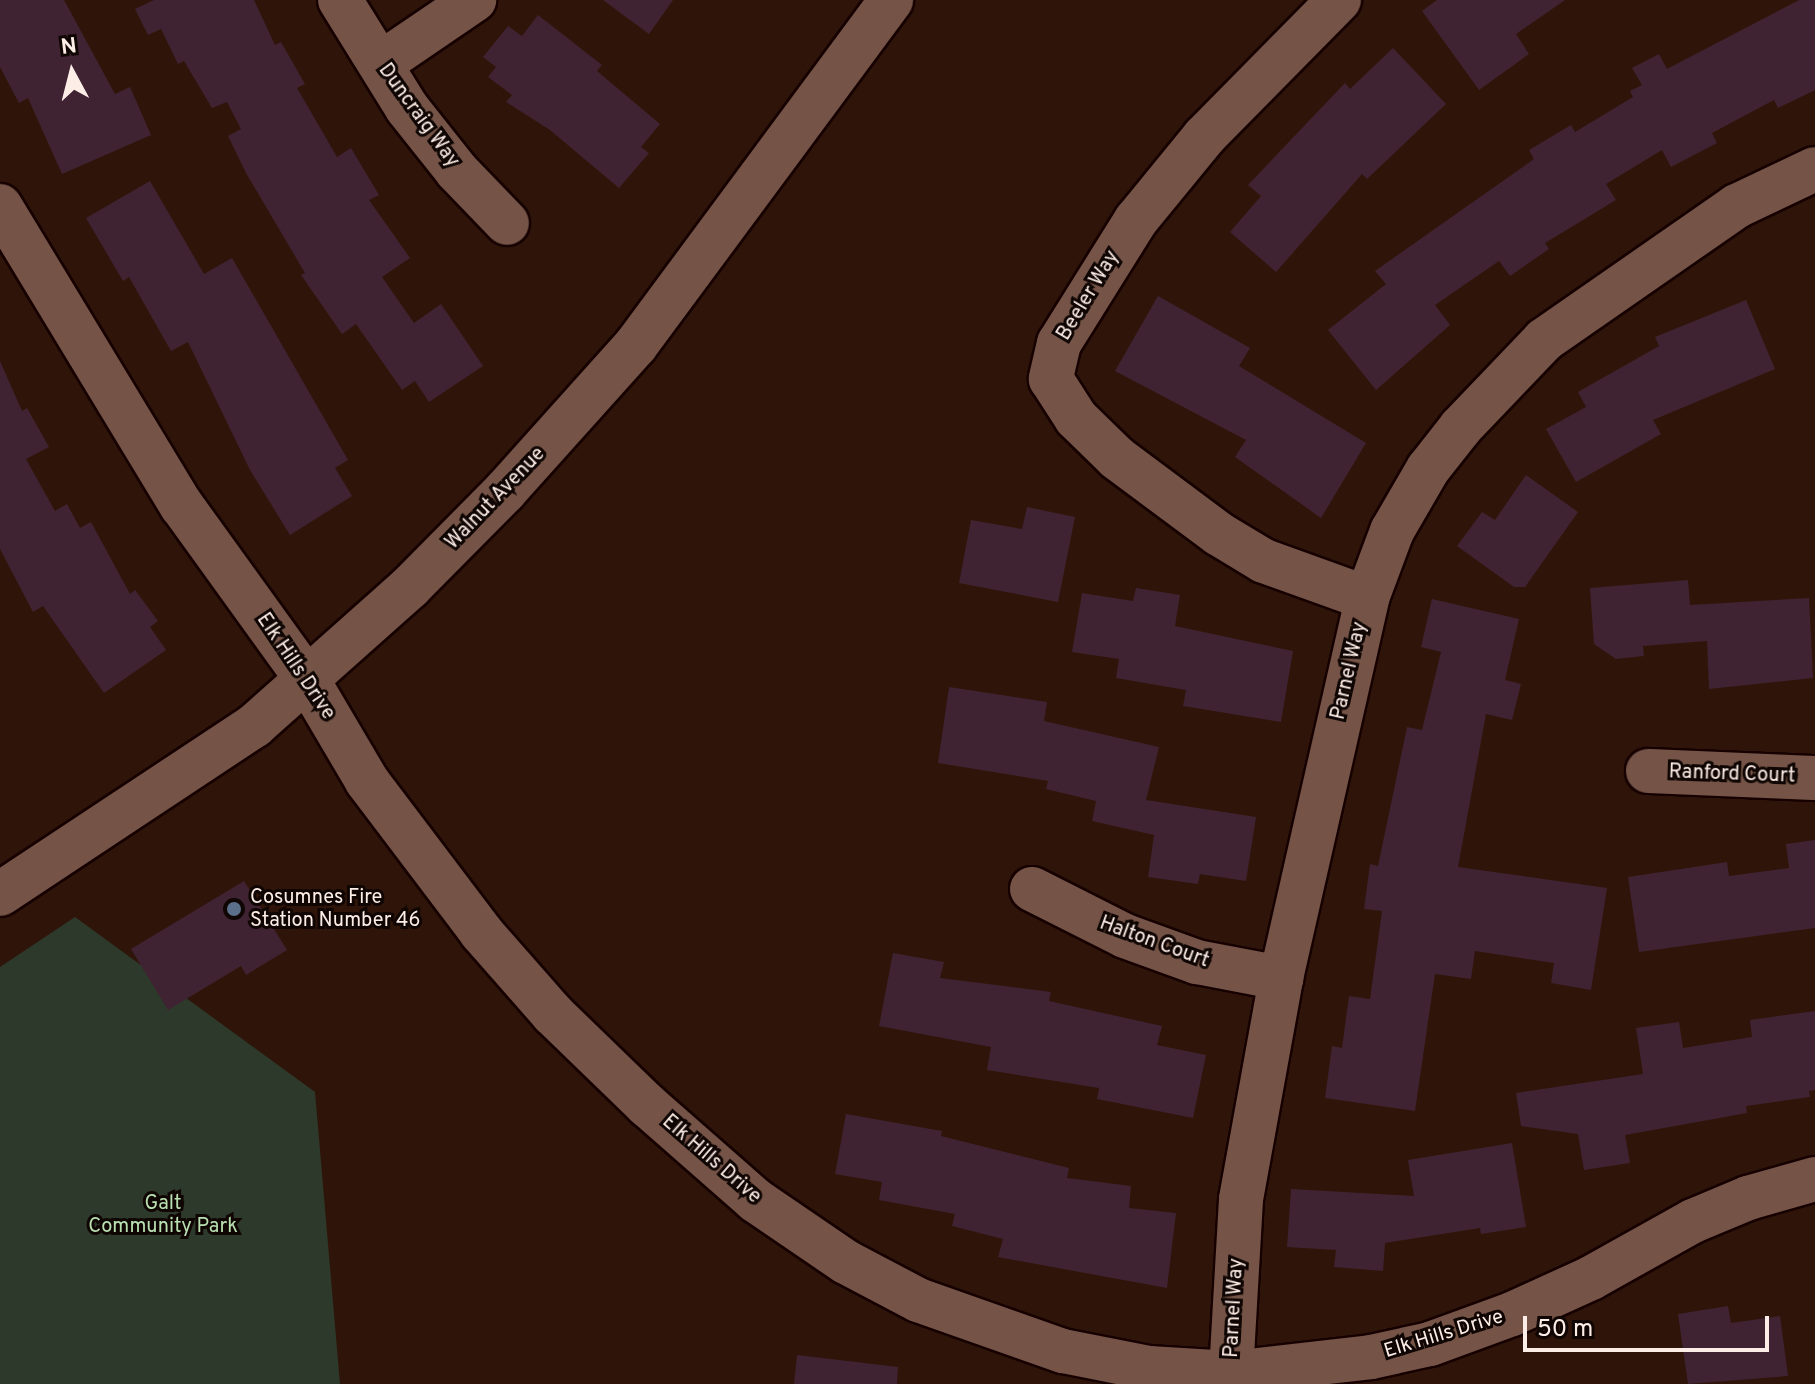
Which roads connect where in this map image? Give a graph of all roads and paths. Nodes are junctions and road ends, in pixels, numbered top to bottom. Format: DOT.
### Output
graph roads {
  1 [pos="340,0"];
  2 [pos="474,0"];
  3 [pos="891,0"];
  4 [pos="1339,0"];
  5 [pos="380,64"];
  6 [pos="1815,169"];
  7 [pos="507,223"];
  8 [pos="5,230"];
  9 [pos="1367,598"];
  10 [pos="307,679"];
  11 [pos="1648,771"];
  12 [pos="1815,778"];
  13 [pos="1032,889"];
  14 [pos="0,894"];
  15 [pos="1281,978"];
  16 [pos="1815,1179"];
  17 [pos="1231,1373"];
  1 -- 5 [label="street, Duncraig Way"];
  2 -- 5 [label="street"];
  3 -- 10 [label="street, Walnut Avenue"];
  4 -- 9 [label="street, Beeler Way"];
  5 -- 7 [label="street, Duncraig Way"];
  6 -- 9 [label="street, Parnel Way"];
  8 -- 10 [label="street, Elk Hills Drive"];
  9 -- 15 [label="street, Parnel Way"];
  10 -- 14 [label="street, Walnut Avenue"];
  10 -- 17 [label="street, Elk Hills Drive"];
  11 -- 12 [label="street, Ranford Court"];
  13 -- 15 [label="street, Halton Court"];
  15 -- 17 [label="street, Parnel Way"];
  16 -- 17 [label="street, Elk Hills Drive"];
}
